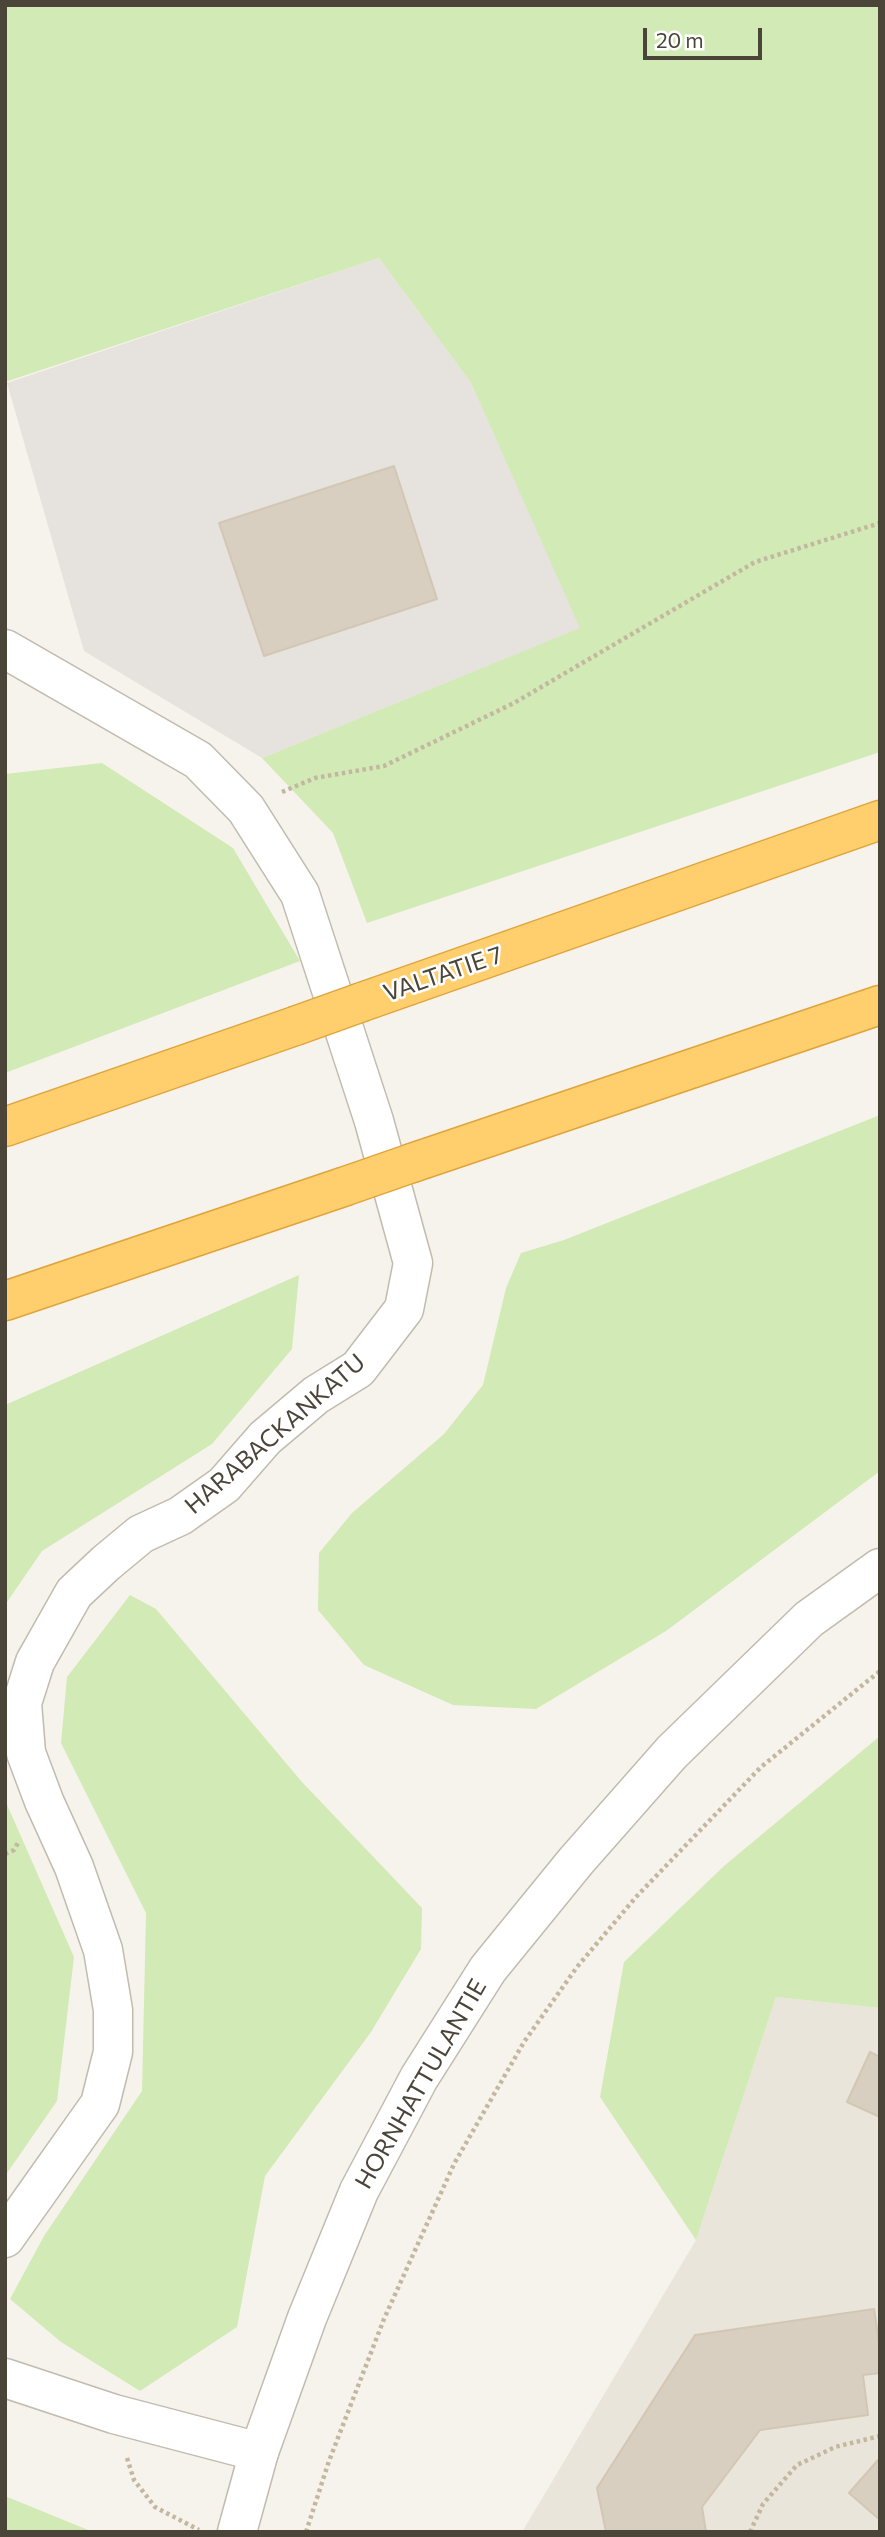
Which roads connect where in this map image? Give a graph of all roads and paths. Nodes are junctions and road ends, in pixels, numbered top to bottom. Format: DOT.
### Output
graph roads {
  1 [pos="880,523"];
  2 [pos="5,649"];
  3 [pos="246,809"];
  4 [pos="880,820"];
  5 [pos="880,1005"];
  6 [pos="5,1128"];
  7 [pos="8,1300"];
  8 [pos="880,1568"];
  9 [pos="880,1671"];
  10 [pos="5,2238"];
  11 [pos="5,2378"];
  12 [pos="114,2414"];
  13 [pos="880,2437"];
  14 [pos="259,2452"];
  15 [pos="204,2532"];
  16 [pos="237,2532"];
  17 [pos="306,2532"];
  18 [pos="750,2532"];
  1 -- 3 [label="path"];
  2 -- 3 [label="street, HARABACKANKATU"];
  3 -- 10 [label="street, HARABACKANKATU"];
  4 -- 6 [label="highway, VALTATIE 7, bridge"];
  5 -- 7 [label="highway, bridge"];
  8 -- 14 [label="street, HORNHATTULANTIE"];
  9 -- 17 [label="path"];
  11 -- 12 [label="street"];
  12 -- 14 [label="street"];
  12 -- 15 [label="path"];
  13 -- 18 [label="path"];
  14 -- 16 [label="street, HORNHATTULANTIE"];
}
